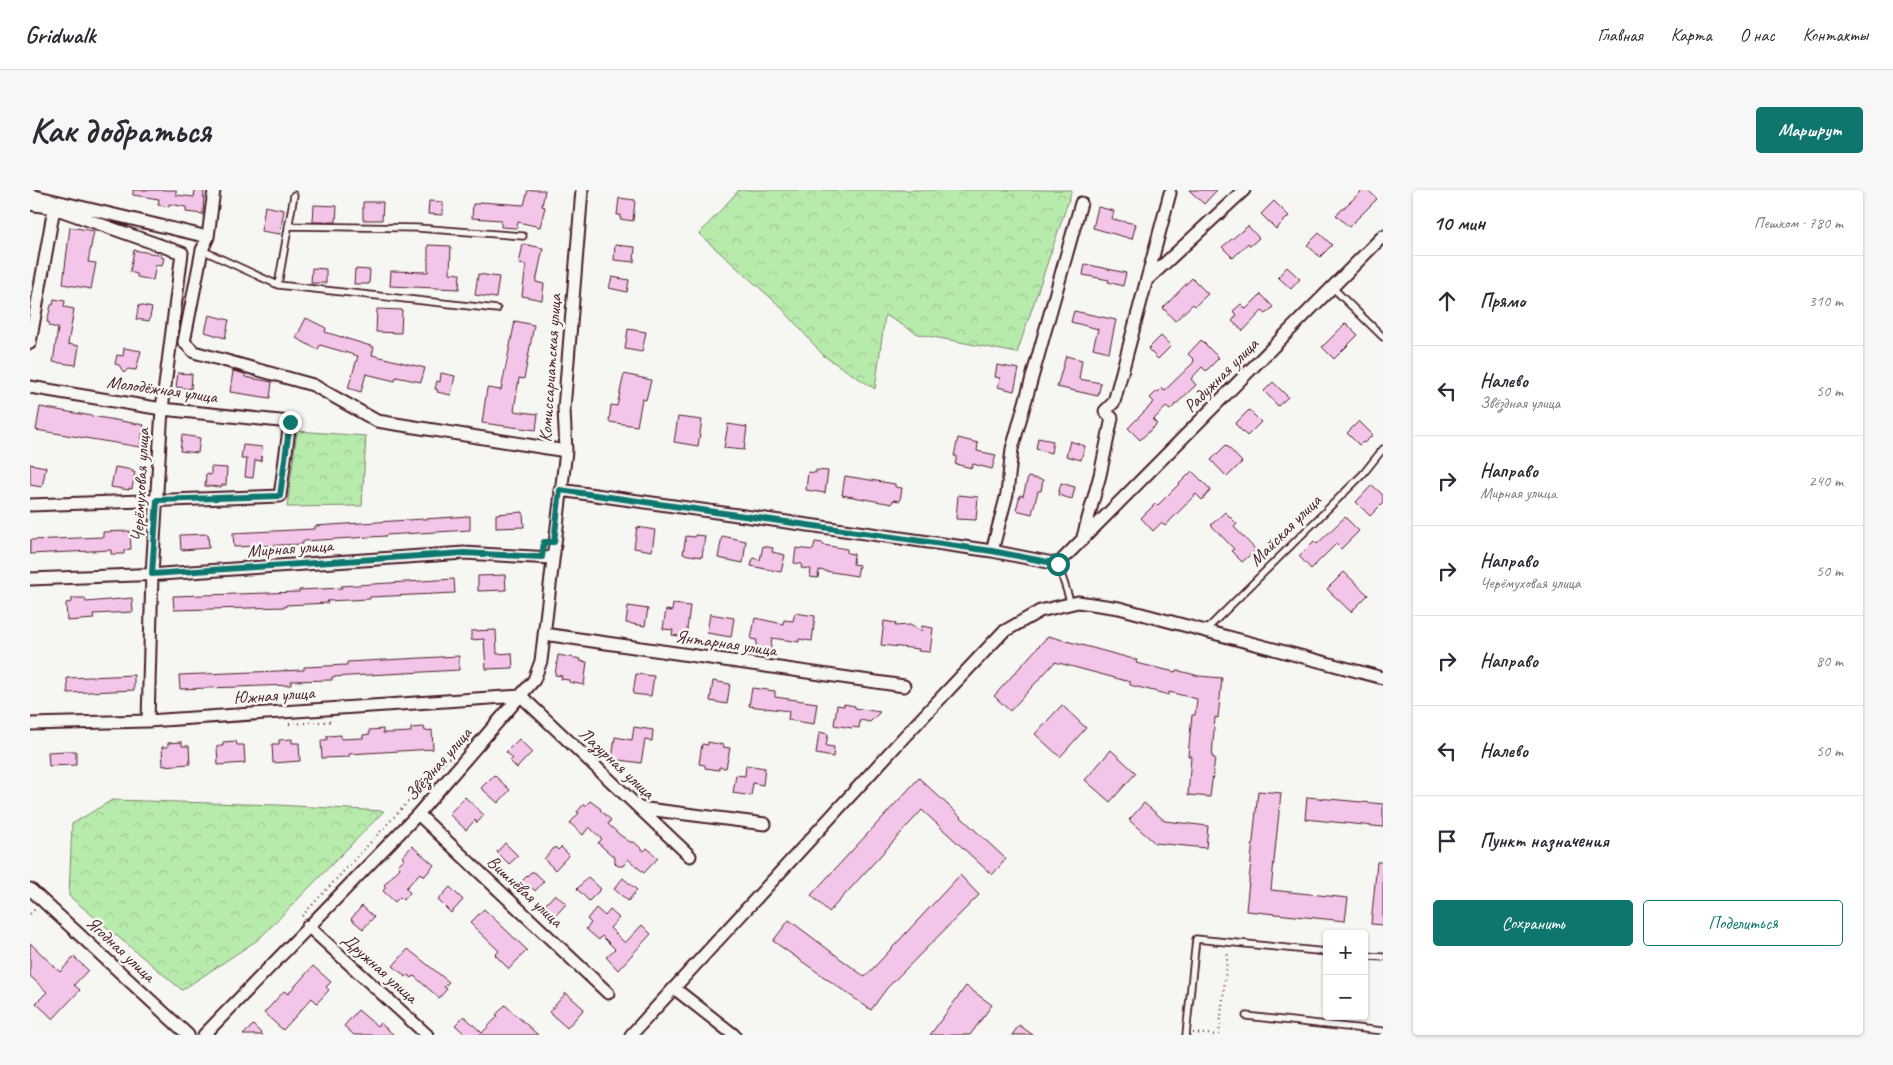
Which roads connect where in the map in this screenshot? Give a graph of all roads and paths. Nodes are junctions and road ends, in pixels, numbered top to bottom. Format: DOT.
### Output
graph roads {
  1 [pos="214,190"];
  2 [pos="582,190"];
  3 [pos="1244,190"];
  4 [pos="1170,193"];
  5 [pos="30,195"];
  6 [pos="294,195"];
  7 [pos="1081,203"];
  8 [pos="30,204"];
  9 [pos="54,208"];
  10 [pos="288,226"];
  11 [pos="208,236"];
  12 [pos="523,236"];
  13 [pos="1383,236"];
  14 [pos="202,250"];
  15 [pos="1148,279"];
  16 [pos="278,285"];
  17 [pos="1332,288"];
  18 [pos="498,309"];
  19 [pos="1383,337"];
  20 [pos="30,343"];
  21 [pos="30,387"];
  22 [pos="162,409"];
  23 [pos="1383,449"];
  24 [pos="566,451"];
  25 [pos="560,490"];
  26 [pos="157,500"];
  27 [pos="30,505"];
  28 [pos="1082,538"];
  29 [pos="992,551"];
  30 [pos="552,558"];
  31 [pos="1058,564"];
  32 [pos="152,574"];
  33 [pos="30,579"];
  34 [pos="1070,604"];
  35 [pos="1205,631"];
  36 [pos="544,634"];
  37 [pos="1383,678"];
  38 [pos="904,686"];
  39 [pos="521,696"];
  40 [pos="148,721"];
  41 [pos="30,724"];
  42 [pos="475,730"];
  43 [pos="639,808"];
  44 [pos="418,814"];
  45 [pos="765,824"];
  46 [pos="690,856"];
  47 [pos="31,896"];
  48 [pos="30,914"];
  49 [pos="304,922"];
  50 [pos="1228,951"];
  51 [pos="1323,952"];
  52 [pos="1368,956"];
  53 [pos="1383,957"];
  54 [pos="674,988"];
  55 [pos="608,993"];
  56 [pos="1246,1016"];
  57 [pos="1383,1031"];
  58 [pos="1186,1033"];
  59 [pos="188,1035"];
  60 [pos="204,1035"];
  61 [pos="427,1035"];
  62 [pos="631,1035"];
  63 [pos="734,1035"];
  64 [pos="1218,1035"];
  1 -- 11 [label="street"];
  2 -- 24 [label="street, Комиссариатская улица"];
  3 -- 15 [label="street"];
  4 -- 15 [label="street"];
  5 -- 11 [label="street"];
  6 -- 10 [label="lane"];
  7 -- 29 [label="street"];
  8 -- 9 [label="street"];
  9 -- 20 [label="street"];
  9 -- 22 [label="street, Черёмуховая улица"];
  10 -- 12 [label="lane"];
  10 -- 16 [label="lane"];
  11 -- 14 [label="street"];
  13 -- 17 [label="street, Радужная улица"];
  14 -- 16 [label="lane"];
  14 -- 24 [label="street, Комиссариатская улица"];
  15 -- 28 [label="street"];
  16 -- 18 [label="lane"];
  17 -- 19 [label="lane"];
  17 -- 28 [label="street, Радужная улица"];
  21 -- 22 [label="street, Молодёжная улица"];
  22 -- 26 [label="street, Черёмуховая улица"];
  22 -- 26 [label="street, Молодёжная улица"];
  23 -- 35 [label="lane, Майская улица"];
  24 -- 25 [label="street, Звёздная улица"];
  25 -- 29 [label="street"];
  25 -- 30 [label="street, Звёздная улица"];
  26 -- 27 [label="street"];
  26 -- 32 [label="street, Черёмуховая улица"];
  28 -- 31 [label="street, Радужная улица"];
  29 -- 31 [label="street"];
  30 -- 32 [label="street, Мирная улица"];
  30 -- 36 [label="street, Звёздная улица"];
  31 -- 34 [label="lane"];
  32 -- 33 [label="street, Мирная улица"];
  32 -- 40 [label="street, Черёмуховая улица"];
  34 -- 35 [label="street"];
  34 -- 54 [label="street"];
  35 -- 37 [label="street"];
  36 -- 38 [label="street, Янтарная улица"];
  36 -- 39 [label="street, Звёздная улица"];
  39 -- 40 [label="street, Южная улица"];
  39 -- 43 [label="street, Лазурная улица"];
  39 -- 44 [label="street, Звёздная улица"];
  40 -- 41 [label="street, Южная улица"];
  42 -- 49 [label="path"];
  43 -- 45 [label="street"];
  43 -- 46 [label="street, Лазурная улица"];
  44 -- 49 [label="street, Звёздная улица"];
  44 -- 55 [label="street, Вишнёвая улица"];
  47 -- 48 [label="path"];
  47 -- 59 [label="street, Ягодная улица"];
  49 -- 60 [label="street, Звёздная улица"];
  49 -- 61 [label="street, Дружная улица"];
  50 -- 64 [label="path"];
  51 -- 58 [label="lane"];
  52 -- 53 [label="lane"];
  54 -- 62 [label="street"];
  54 -- 63 [label="street"];
  56 -- 57 [label="lane"];
  58 -- 64 [label="path"];
}
